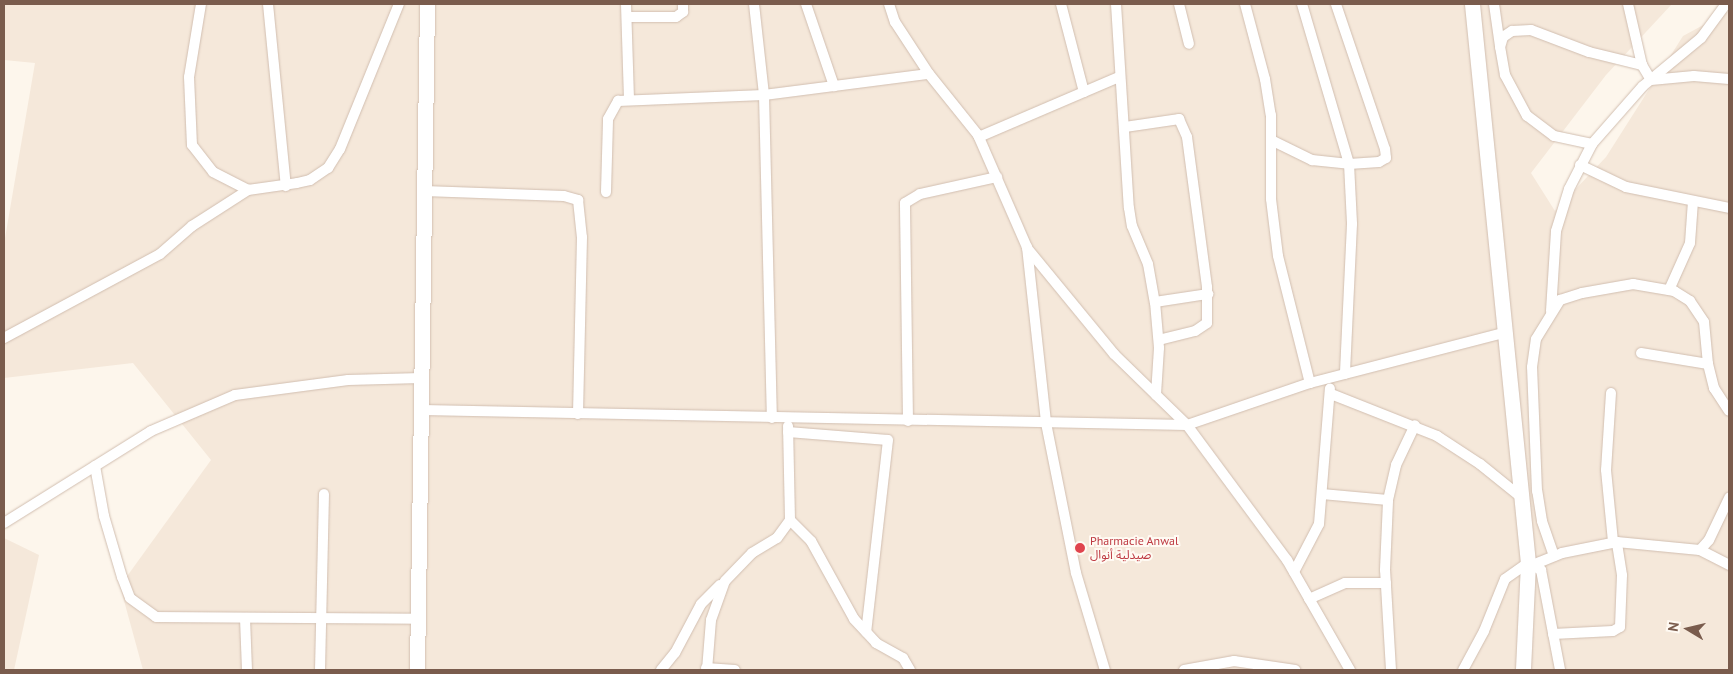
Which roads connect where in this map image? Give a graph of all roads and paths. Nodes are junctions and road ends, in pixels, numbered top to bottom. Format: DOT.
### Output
graph roads {
  1 [pos="201,4"];
  2 [pos="268,4"];
  3 [pos="399,4"];
  4 [pos="427,4"];
  5 [pos="626,4"];
  6 [pos="683,4"];
  7 [pos="754,4"];
  8 [pos="806,4"];
  9 [pos="889,4"];
  10 [pos="1061,4"];
  11 [pos="1116,4"];
  12 [pos="1179,4"];
  13 [pos="1245,4"];
  14 [pos="1302,4"];
  15 [pos="1336,4"];
  16 [pos="1472,4"];
  17 [pos="1494,4"];
  18 [pos="1628,4"];
  19 [pos="1726,4"];
  20 [pos="628,17"];
  21 [pos="1189,44"];
  22 [pos="1500,47"];
  23 [pos="1642,65"];
  24 [pos="929,74"];
  25 [pos="1119,78"];
  26 [pos="1729,78"];
  27 [pos="1651,80"];
  28 [pos="834,86"];
  29 [pos="1084,92"];
  30 [pos="764,95"];
  31 [pos="629,100"];
  32 [pos="1125,127"];
  33 [pos="979,137"];
  34 [pos="1271,140"];
  35 [pos="1592,144"];
  36 [pos="1349,164"];
  37 [pos="1580,165"];
  38 [pos="997,177"];
  39 [pos="286,186"];
  40 [pos="248,190"];
  41 [pos="424,191"];
  42 [pos="606,192"];
  43 [pos="1693,201"];
  44 [pos="1729,208"];
  45 [pos="1027,247"];
  46 [pos="1669,290"];
  47 [pos="1208,294"];
  48 [pos="1155,302"];
  49 [pos="1551,311"];
  50 [pos="1507,332"];
  51 [pos="4,338"];
  52 [pos="1159,340"];
  53 [pos="1641,353"];
  54 [pos="1708,364"];
  55 [pos="1345,374"];
  56 [pos="422,378"];
  57 [pos="1329,378"];
  58 [pos="1310,383"];
  59 [pos="1331,394"];
  60 [pos="1611,394"];
  61 [pos="1156,395"];
  62 [pos="422,410"];
  63 [pos="1729,411"];
  64 [pos="578,414"];
  65 [pos="772,418"];
  66 [pos="788,419"];
  67 [pos="908,421"];
  68 [pos="1046,423"];
  69 [pos="1187,425"];
  70 [pos="1415,425"];
  71 [pos="788,432"];
  72 [pos="95,466"];
  73 [pos="324,494"];
  74 [pos="1322,494"];
  75 [pos="1522,498"];
  76 [pos="1729,498"];
  77 [pos="1388,500"];
  78 [pos="790,520"];
  79 [pos="4,523"];
  80 [pos="1615,542"];
  81 [pos="1700,550"];
  82 [pos="1554,556"];
  83 [pos="1531,564"];
  84 [pos="1729,565"];
  85 [pos="1294,572"];
  86 [pos="725,581"];
  87 [pos="1386,583"];
  88 [pos="1309,599"];
  89 [pos="244,618"];
  90 [pos="321,618"];
  91 [pos="417,619"];
  92 [pos="866,632"];
  93 [pos="1553,634"];
  94 [pos="1273,668"];
  95 [pos="706,669"];
  96 [pos="247,670"];
  97 [pos="320,670"];
  98 [pos="417,670"];
  99 [pos="661,670"];
  100 [pos="735,670"];
  101 [pos="910,670"];
  102 [pos="1105,670"];
  103 [pos="1184,670"];
  104 [pos="1295,670"];
  105 [pos="1350,670"];
  106 [pos="1391,670"];
  107 [pos="1463,670"];
  108 [pos="1523,670"];
  109 [pos="1560,670"];
  1 -- 40 [label="street"];
  2 -- 39 [label="street"];
  3 -- 39 [label="street"];
  4 -- 41 [label="main road"];
  5 -- 20 [label="street"];
  6 -- 20 [label="street"];
  7 -- 30 [label="street"];
  8 -- 28 [label="street"];
  9 -- 24 [label="street"];
  10 -- 29 [label="street"];
  11 -- 25 [label="street"];
  12 -- 21 [label="street"];
  13 -- 34 [label="street"];
  14 -- 36 [label="street"];
  15 -- 36 [label="street"];
  16 -- 50 [label="main road"];
  17 -- 22 [label="street"];
  18 -- 23 [label="street"];
  19 -- 27 [label="street"];
  20 -- 31 [label="street"];
  22 -- 23 [label="street"];
  22 -- 35 [label="street"];
  23 -- 27 [label="street"];
  24 -- 28 [label="street"];
  24 -- 33 [label="street"];
  25 -- 29 [label="street"];
  25 -- 32 [label="street"];
  26 -- 27 [label="street"];
  27 -- 35 [label="street"];
  28 -- 30 [label="street"];
  29 -- 33 [label="street"];
  30 -- 31 [label="street"];
  30 -- 65 [label="street"];
  31 -- 42 [label="street"];
  32 -- 47 [label="street"];
  32 -- 48 [label="street"];
  33 -- 38 [label="street"];
  34 -- 36 [label="street"];
  34 -- 58 [label="street"];
  35 -- 37 [label="street"];
  36 -- 55 [label="street"];
  37 -- 43 [label="street"];
  37 -- 49 [label="street"];
  38 -- 45 [label="street"];
  38 -- 67 [label="street"];
  39 -- 40 [label="street"];
  40 -- 51 [label="street"];
  41 -- 56 [label="main road"];
  41 -- 64 [label="street"];
  43 -- 44 [label="street"];
  43 -- 46 [label="street"];
  45 -- 61 [label="street"];
  45 -- 68 [label="street"];
  46 -- 49 [label="street"];
  46 -- 54 [label="street"];
  47 -- 48 [label="street"];
  47 -- 52 [label="street"];
  48 -- 52 [label="street"];
  49 -- 82 [label="street"];
  50 -- 55 [label="street"];
  50 -- 75 [label="main road"];
  52 -- 61 [label="street"];
  53 -- 54 [label="street"];
  54 -- 63 [label="street"];
  55 -- 57 [label="street"];
  56 -- 62 [label="main road"];
  56 -- 72 [label="street"];
  57 -- 58 [label="street"];
  57 -- 59 [label="street"];
  58 -- 69 [label="street"];
  59 -- 70 [label="street"];
  59 -- 74 [label="street"];
  60 -- 80 [label="street"];
  61 -- 69 [label="street"];
  62 -- 64 [label="street"];
  62 -- 91 [label="main road"];
  64 -- 65 [label="street"];
  65 -- 66 [label="street"];
  66 -- 67 [label="street"];
  66 -- 71 [label="street"];
  67 -- 68 [label="street"];
  68 -- 69 [label="street"];
  68 -- 102 [label="street"];
  69 -- 85 [label="street"];
  70 -- 75 [label="street"];
  70 -- 77 [label="street"];
  71 -- 78 [label="street"];
  71 -- 92 [label="street"];
  72 -- 79 [label="street"];
  72 -- 89 [label="street"];
  73 -- 90 [label="street"];
  74 -- 77 [label="street"];
  74 -- 85 [label="street"];
  75 -- 83 [label="main road"];
  76 -- 81 [label="street"];
  77 -- 87 [label="street"];
  78 -- 86 [label="street"];
  78 -- 92 [label="street"];
  80 -- 81 [label="street"];
  80 -- 82 [label="street"];
  80 -- 93 [label="street"];
  81 -- 84 [label="street"];
  82 -- 83 [label="street"];
  83 -- 93 [label="street"];
  83 -- 107 [label="street"];
  83 -- 108 [label="main road"];
  85 -- 88 [label="street"];
  86 -- 95 [label="street"];
  86 -- 99 [label="street"];
  87 -- 88 [label="street"];
  87 -- 106 [label="street"];
  88 -- 105 [label="street"];
  89 -- 90 [label="street"];
  89 -- 96 [label="street"];
  90 -- 91 [label="street"];
  90 -- 97 [label="street"];
  91 -- 98 [label="main road"];
  92 -- 101 [label="street"];
  93 -- 109 [label="street"];
  94 -- 103 [label="street"];
  94 -- 104 [label="street"];
  95 -- 100 [label="street"];
}
